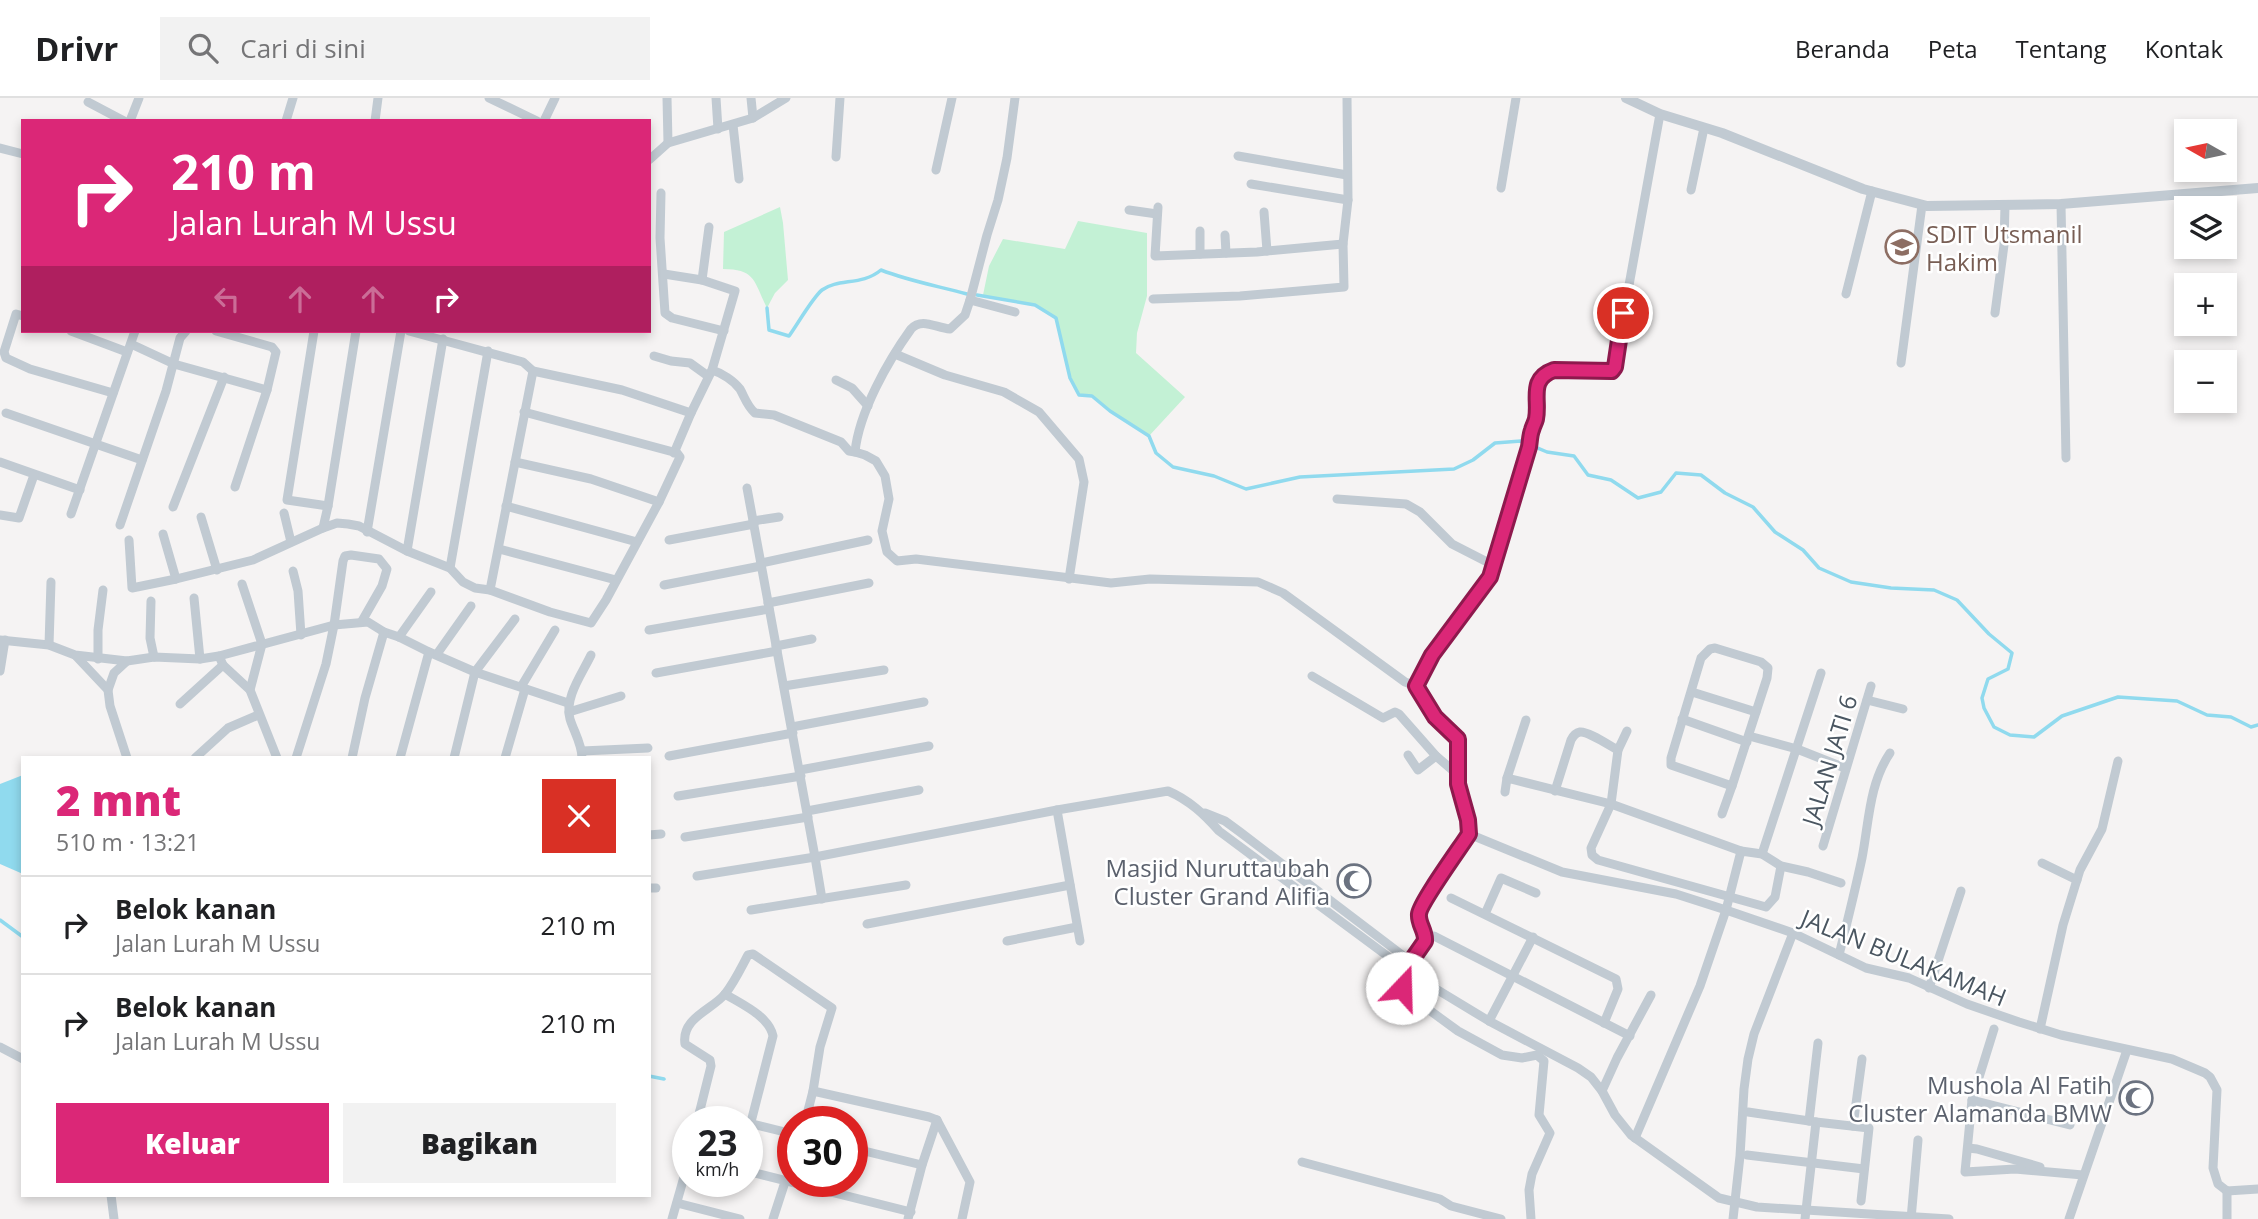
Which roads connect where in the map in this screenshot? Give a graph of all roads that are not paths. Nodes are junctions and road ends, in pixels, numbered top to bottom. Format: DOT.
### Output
graph roads {
  1 [pos="139,98"];
  2 [pos="293,98"];
  3 [pos="378,98"];
  4 [pos="489,98"];
  5 [pos="555,98"];
  6 [pos="667,98"];
  7 [pos="716,98"];
  8 [pos="751,98"];
  9 [pos="786,98"];
  10 [pos="840,98"];
  11 [pos="953,98"];
  12 [pos="1015,98"];
  13 [pos="1347,98"];
  14 [pos="1516,98"];
  15 [pos="1626,98"];
  16 [pos="88,102"];
  17 [pos="1660,114"];
  18 [pos="753,118"];
  19 [pos="120,119"];
  20 [pos="131,119"];
  21 [pos="287,119"];
  22 [pos="376,119"];
  23 [pos="533,119"];
  24 [pos="545,119"];
  25 [pos="733,124"];
  26 [pos="1704,128"];
  27 [pos="718,129"];
  28 [pos="668,143"];
  29 [pos="0,148"];
  30 [pos="21,153"];
  31 [pos="1238,156"];
  32 [pos="836,157"];
  33 [pos="651,158"];
  34 [pos="936,170"];
  35 [pos="1348,176"];
  36 [pos="739,180"];
  37 [pos="1251,184"];
  38 [pos="1501,188"];
  39 [pos="2258,188"];
  40 [pos="1691,190"];
  41 [pos="1872,191"];
  42 [pos="661,193"];
  43 [pos="1348,200"];
  44 [pos="2062,204"];
  45 [pos="1922,205"];
  46 [pos="2005,205"];
  47 [pos="1129,210"];
  48 [pos="1264,212"];
  49 [pos="709,227"];
  50 [pos="1200,231"];
  51 [pos="1225,235"];
  52 [pos="1343,244"];
  53 [pos="1267,251"];
  54 [pos="1226,253"];
  55 [pos="1200,254"];
  56 [pos="664,274"];
  57 [pos="702,280"];
  58 [pos="1846,294"];
  59 [pos="1153,299"];
  60 [pos="970,300"];
  61 [pos="1015,312"];
  62 [pos="1995,313"];
  63 [pos="21,315"];
  64 [pos="724,331"];
  65 [pos="78,333"];
  66 [pos="134,333"];
  67 [pos="184,333"];
  68 [pos="223,333"];
  69 [pos="314,333"];
  70 [pos="356,333"];
  71 [pos="401,333"];
  72 [pos="417,333"];
  73 [pos="443,340"];
  74 [pos="129,348"];
  75 [pos="488,351"];
  76 [pos="895,354"];
  77 [pos="654,356"];
  78 [pos="1900,363"];
  79 [pos="174,364"];
  80 [pos="533,371"];
  81 [pos="710,373"];
  82 [pos="224,377"];
  83 [pos="836,380"];
  84 [pos="267,390"];
  85 [pos="113,393"];
  86 [pos="868,406"];
  87 [pos="524,412"];
  88 [pos="6,413"];
  89 [pos="691,413"];
  90 [pos="95,444"];
  91 [pos="855,452"];
  92 [pos="674,453"];
  93 [pos="2066,458"];
  94 [pos="142,460"];
  95 [pos="0,462"];
  96 [pos="516,462"];
  97 [pos="34,475"];
  98 [pos="234,487"];
  99 [pos="747,488"];
  100 [pos="80,489"];
  101 [pos="1337,499"];
  102 [pos="659,502"];
  103 [pos="328,506"];
  104 [pos="506,506"];
  105 [pos="173,507"];
  106 [pos="284,513"];
  107 [pos="71,514"];
  108 [pos="0,515"];
  109 [pos="201,517"];
  110 [pos="779,517"];
  111 [pos="753,523"];
  112 [pos="120,525"];
  113 [pos="323,528"];
  114 [pos="367,532"];
  115 [pos="163,534"];
  116 [pos="129,540"];
  117 [pos="669,540"];
  118 [pos="868,540"];
  119 [pos="291,542"];
  120 [pos="637,542"];
  121 [pos="499,549"];
  122 [pos="407,551"];
  123 [pos="761,564"];
  124 [pos="1493,565"];
  125 [pos="450,568"];
  126 [pos="216,570"];
  127 [pos="293,571"];
  128 [pos="176,579"];
  129 [pos="1069,579"];
  130 [pos="616,580"];
  131 [pos="51,582"];
  132 [pos="869,583"];
  133 [pos="242,584"];
  134 [pos="664,585"];
  135 [pos="103,590"];
  136 [pos="490,590"];
  137 [pos="431,592"];
  138 [pos="194,598"];
  139 [pos="152,601"];
  140 [pos="471,606"];
  141 [pos="769,606"];
  142 [pos="515,619"];
  143 [pos="362,621"];
  144 [pos="334,625"];
  145 [pos="555,630"];
  146 [pos="649,630"];
  147 [pos="384,632"];
  148 [pos="301,635"];
  149 [pos="399,637"];
  150 [pos="812,639"];
  151 [pos="3,640"];
  152 [pos="262,644"];
  153 [pos="50,645"];
  154 [pos="777,649"];
  155 [pos="433,653"];
  156 [pos="75,655"];
  157 [pos="591,655"];
  158 [pos="154,657"];
  159 [pos="98,659"];
  160 [pos="200,659"];
  161 [pos="127,661"];
  162 [pos="221,661"];
  163 [pos="884,670"];
  164 [pos="0,671"];
  165 [pos="475,672"];
  166 [pos="656,673"];
  167 [pos="1821,673"];
  168 [pos="1312,676"];
  169 [pos="784,686"];
  170 [pos="1416,686"];
  171 [pos="1871,686"];
  172 [pos="523,688"];
  173 [pos="108,690"];
  174 [pos="250,690"];
  175 [pos="1692,692"];
  176 [pos="621,696"];
  177 [pos="1867,700"];
  178 [pos="924,702"];
  179 [pos="180,704"];
  180 [pos="569,707"];
  181 [pos="1903,709"];
  182 [pos="1756,712"];
  183 [pos="258,715"];
  184 [pos="1682,719"];
  185 [pos="1526,720"];
  186 [pos="792,730"];
  187 [pos="1627,731"];
  188 [pos="1748,739"];
  189 [pos="929,746"];
  190 [pos="648,748"];
  191 [pos="1797,749"];
  192 [pos="1618,750"];
  193 [pos="1890,753"];
  194 [pos="582,754"];
  195 [pos="1408,755"];
  196 [pos="126,756"];
  197 [pos="197,756"];
  198 [pos="276,756"];
  199 [pos="297,756"];
  200 [pos="352,756"];
  201 [pos="401,756"];
  202 [pos="454,756"];
  203 [pos="506,756"];
  204 [pos="669,756"];
  205 [pos="1436,757"];
  206 [pos="2118,761"];
  207 [pos="1845,768"];
  208 [pos="800,773"];
  209 [pos="1457,774"];
  210 [pos="1507,778"];
  211 [pos="1732,786"];
  212 [pos="919,790"];
  213 [pos="1555,791"];
  214 [pos="1505,792"];
  215 [pos="678,796"];
  216 [pos="1611,804"];
  217 [pos="1057,810"];
  218 [pos="808,814"];
  219 [pos="1722,814"];
  220 [pos="661,834"];
  221 [pos="1469,834"];
  222 [pos="651,835"];
  223 [pos="685,838"];
  224 [pos="1823,845"];
  225 [pos="1741,851"];
  226 [pos="1762,854"];
  227 [pos="815,857"];
  228 [pos="2042,863"];
  229 [pos="1781,866"];
  230 [pos="697,876"];
  231 [pos="2077,880"];
  232 [pos="1841,883"];
  233 [pos="906,885"];
  234 [pos="1070,885"];
  235 [pos="1961,891"];
  236 [pos="1536,893"];
  237 [pos="1728,897"];
  238 [pos="1451,898"];
  239 [pos="822,899"];
  240 [pos="751,910"];
  241 [pos="1726,910"];
  242 [pos="1485,914"];
  243 [pos="867,924"];
  244 [pos="1077,927"];
  245 [pos="1793,933"];
  246 [pos="1434,936"];
  247 [pos="1533,937"];
  248 [pos="1007,940"];
  249 [pos="1080,941"];
  250 [pos="1839,955"];
  251 [pos="1408,965"];
  252 [pos="1513,977"];
  253 [pos="1929,988"];
  254 [pos="725,994"];
  255 [pos="1651,995"];
  256 [pos="1489,1021"];
  257 [pos="1604,1023"];
  258 [pos="1994,1029"];
  259 [pos="2040,1029"];
  260 [pos="1630,1036"];
  261 [pos="1818,1043"];
  262 [pos="0,1047"];
  263 [pos="2127,1050"];
  264 [pos="21,1058"];
  265 [pos="1862,1059"];
  266 [pos="813,1091"];
  267 [pos="1602,1091"];
  268 [pos="1972,1100"];
  269 [pos="701,1106"];
  270 [pos="755,1106"];
  271 [pos="809,1106"];
  272 [pos="1748,1112"];
  273 [pos="937,1120"];
  274 [pos="1813,1121"];
  275 [pos="2070,1125"];
  276 [pos="1853,1126"];
  277 [pos="1635,1138"];
  278 [pos="1918,1140"];
  279 [pos="1968,1148"];
  280 [pos="868,1152"];
  281 [pos="1747,1155"];
  282 [pos="1302,1162"];
  283 [pos="1811,1163"];
  284 [pos="922,1164"];
  285 [pos="1864,1169"];
  286 [pos="2059,1173"];
  287 [pos="2083,1175"];
  288 [pos="2258,1189"];
  289 [pos="2227,1191"];
  290 [pos="111,1197"];
  291 [pos="679,1197"];
  292 [pos="780,1197"];
  293 [pos="840,1197"];
  294 [pos="1861,1201"];
  295 [pos="1735,1202"];
  296 [pos="677,1203"];
  297 [pos="1805,1214"];
  298 [pos="910,1216"];
  299 [pos="1911,1218"];
  300 [pos="114,1219"];
  301 [pos="673,1219"];
  302 [pos="740,1219"];
  303 [pos="773,1219"];
  304 [pos="962,1219"];
  305 [pos="1501,1219"];
  306 [pos="1531,1219"];
  307 [pos="1733,1219"];
  308 [pos="1949,1219"];
  309 [pos="2069,1219"];
  310 [pos="2227,1219"];
  1 -- 20 [label="street"];
  2 -- 21 [label="street"];
  3 -- 22 [label="street"];
  4 -- 23 [label="street"];
  5 -- 24 [label="street"];
  6 -- 28 [label="street"];
  7 -- 27 [label="street"];
  8 -- 18 [label="street"];
  9 -- 18 [label="street"];
  10 -- 32 [label="street"];
  11 -- 34 [label="street"];
  12 -- 60 [label="street"];
  13 -- 35 [label="street"];
  14 -- 38 [label="street"];
  15 -- 17 [label="street"];
  16 -- 19 [label="street"];
  17 -- 26 [label="street"];
  17 -- 124 [label="street"];
  18 -- 25 [label="street"];
  25 -- 27 [label="street"];
  25 -- 36 [label="street"];
  26 -- 40 [label="street"];
  26 -- 41 [label="street"];
  27 -- 28 [label="street"];
  28 -- 33 [label="street"];
  29 -- 30 [label="street"];
  31 -- 35 [label="street"];
  35 -- 43 [label="street"];
  37 -- 43 [label="street"];
  39 -- 44 [label="street"];
  41 -- 45 [label="street"];
  41 -- 58 [label="street"];
  42 -- 56 [label="street"];
  43 -- 52 [label="street"];
  44 -- 46 [label="street"];
  44 -- 93 [label="street"];
  45 -- 46 [label="street"];
  45 -- 78 [label="street"];
  46 -- 62 [label="street"];
  47 -- 55 [label="street"];
  48 -- 53 [label="street"];
  49 -- 57 [label="street"];
  50 -- 55 [label="street"];
  51 -- 54 [label="street"];
  52 -- 53 [label="street"];
  52 -- 59 [label="street"];
  53 -- 54 [label="street"];
  54 -- 55 [label="street"];
  56 -- 57 [label="street"];
  56 -- 64 [label="street"];
  57 -- 64 [label="street"];
  60 -- 61 [label="street"];
  60 -- 76 [label="street"];
  63 -- 85 [label="street"];
  64 -- 81 [label="street"];
  65 -- 74 [label="street"];
  66 -- 74 [label="street"];
  67 -- 79 [label="street"];
  68 -- 84 [label="street"];
  69 -- 103 [label="street"];
  70 -- 103 [label="street"];
  71 -- 114 [label="street"];
  72 -- 73 [label="street"];
  73 -- 75 [label="street"];
  73 -- 122 [label="street"];
  74 -- 79 [label="street"];
  74 -- 85 [label="street"];
  75 -- 80 [label="street"];
  75 -- 125 [label="street"];
  76 -- 86 [label="street"];
  76 -- 129 [label="street"];
  77 -- 81 [label="street"];
  79 -- 82 [label="street"];
  79 -- 94 [label="street"];
  80 -- 87 [label="street"];
  80 -- 89 [label="street"];
  81 -- 89 [label="street"];
  81 -- 91 [label="street"];
  82 -- 84 [label="street"];
  82 -- 105 [label="street"];
  83 -- 86 [label="street"];
  84 -- 98 [label="street"];
  85 -- 90 [label="street"];
  86 -- 91 [label="street"];
  87 -- 92 [label="street"];
  87 -- 96 [label="street"];
  88 -- 90 [label="street"];
  89 -- 92 [label="street"];
  90 -- 94 [label="street"];
  90 -- 100 [label="street"];
  91 -- 129 [label="street"];
  92 -- 102 [label="street"];
  94 -- 112 [label="street"];
  95 -- 97 [label="street"];
  96 -- 102 [label="street"];
  96 -- 104 [label="street"];
  97 -- 100 [label="street"];
  97 -- 108 [label="street"];
  99 -- 111 [label="street"];
  100 -- 107 [label="street"];
  101 -- 124 [label="street"];
  102 -- 120 [label="street"];
  103 -- 113 [label="street"];
  104 -- 120 [label="street"];
  104 -- 121 [label="street"];
  106 -- 119 [label="street"];
  109 -- 126 [label="street"];
  110 -- 111 [label="street"];
  111 -- 117 [label="street"];
  111 -- 123 [label="street"];
  113 -- 114 [label="street"];
  113 -- 119 [label="street"];
  114 -- 122 [label="street"];
  115 -- 128 [label="street"];
  116 -- 128 [label="street"];
  118 -- 123 [label="street"];
  119 -- 126 [label="street"];
  120 -- 130 [label="street"];
  121 -- 130 [label="street"];
  121 -- 136 [label="street"];
  122 -- 125 [label="street"];
  123 -- 134 [label="street"];
  123 -- 141 [label="street"];
  124 -- 170 [label="street"];
  125 -- 136 [label="street"];
  126 -- 128 [label="street"];
  127 -- 148 [label="street"];
  129 -- 170 [label="street"];
  130 -- 136 [label="street"];
  131 -- 153 [label="street"];
  132 -- 141 [label="street"];
  133 -- 152 [label="street"];
  135 -- 159 [label="street"];
  137 -- 149 [label="street"];
  138 -- 160 [label="street"];
  139 -- 158 [label="street"];
  140 -- 155 [label="street"];
  141 -- 146 [label="street"];
  141 -- 154 [label="street"];
  142 -- 165 [label="street"];
  143 -- 144 [label="street"];
  143 -- 144 [label="street"];
  143 -- 147 [label="street"];
  144 -- 148 [label="street"];
  144 -- 199 [label="street"];
  145 -- 172 [label="street"];
  147 -- 149 [label="street"];
  147 -- 200 [label="street"];
  148 -- 152 [label="street"];
  149 -- 155 [label="street"];
  150 -- 154 [label="street"];
  151 -- 153 [label="street"];
  151 -- 164 [label="street"];
  152 -- 162 [label="street"];
  152 -- 174 [label="street"];
  153 -- 156 [label="street"];
  154 -- 166 [label="street"];
  154 -- 169 [label="street"];
  155 -- 165 [label="street"];
  155 -- 201 [label="street"];
  156 -- 159 [label="street"];
  156 -- 173 [label="street"];
  157 -- 180 [label="street"];
  158 -- 160 [label="street"];
  158 -- 161 [label="street"];
  159 -- 161 [label="street"];
  160 -- 162 [label="street"];
  161 -- 173 [label="street"];
  162 -- 174 [label="street"];
  162 -- 179 [label="street"];
  163 -- 169 [label="street"];
  165 -- 172 [label="street"];
  165 -- 202 [label="street"];
  167 -- 191 [label="street"];
  168 -- 205 [label="street"];
  169 -- 186 [label="street"];
  170 -- 209 [label="street"];
  171 -- 177 [label="street, JALAN JATI 6"];
  172 -- 180 [label="street"];
  172 -- 203 [label="street"];
  173 -- 196 [label="street"];
  174 -- 183 [label="street"];
  175 -- 182 [label="street"];
  175 -- 182 [label="street"];
  175 -- 184 [label="street"];
  176 -- 180 [label="street"];
  177 -- 181 [label="street"];
  177 -- 207 [label="street, JALAN JATI 6"];
  178 -- 186 [label="street"];
  180 -- 194 [label="street"];
  182 -- 188 [label="street"];
  183 -- 197 [label="street"];
  183 -- 198 [label="street"];
  184 -- 188 [label="street"];
  184 -- 211 [label="street"];
  185 -- 210 [label="street"];
  186 -- 204 [label="street"];
  186 -- 208 [label="street"];
  187 -- 192 [label="street"];
  188 -- 191 [label="street"];
  188 -- 211 [label="street"];
  189 -- 208 [label="street"];
  190 -- 194 [label="street"];
  191 -- 207 [label="street"];
  191 -- 226 [label="street"];
  192 -- 213 [label="street"];
  192 -- 216 [label="street"];
  193 -- 250 [label="street"];
  195 -- 205 [label="street"];
  205 -- 209 [label="street"];
  206 -- 231 [label="street"];
  207 -- 224 [label="street, JALAN JATI 6"];
  208 -- 215 [label="street"];
  208 -- 218 [label="street"];
  209 -- 221 [label="street"];
  210 -- 213 [label="street"];
  210 -- 214 [label="street"];
  211 -- 219 [label="street"];
  212 -- 218 [label="street"];
  213 -- 216 [label="street"];
  216 -- 225 [label="street"];
  216 -- 237 [label="street"];
  217 -- 227 [label="street"];
  217 -- 234 [label="street"];
  217 -- 251 [label="street"];
  218 -- 223 [label="street"];
  218 -- 227 [label="street"];
  220 -- 222 [label="street"];
  221 -- 241 [label="street, JALAN BULAKAMAH"];
  221 -- 251 [label="street"];
  225 -- 226 [label="street"];
  225 -- 237 [label="street"];
  226 -- 229 [label="street"];
  227 -- 230 [label="street"];
  227 -- 239 [label="street"];
  228 -- 231 [label="street"];
  229 -- 232 [label="street"];
  229 -- 237 [label="street"];
  231 -- 259 [label="street"];
  233 -- 239 [label="street"];
  234 -- 243 [label="street"];
  234 -- 244 [label="street"];
  235 -- 253 [label="street"];
  236 -- 242 [label="street"];
  237 -- 241 [label="street"];
  238 -- 242 [label="street"];
  239 -- 240 [label="street"];
  241 -- 245 [label="street, JALAN BULAKAMAH"];
  241 -- 277 [label="street"];
  242 -- 247 [label="street"];
  244 -- 248 [label="street"];
  244 -- 249 [label="street"];
  245 -- 250 [label="street, JALAN BULAKAMAH"];
  245 -- 295 [label="street"];
  246 -- 252 [label="street"];
  247 -- 252 [label="street"];
  247 -- 257 [label="street"];
  250 -- 253 [label="street, JALAN BULAKAMAH"];
  251 -- 256 [label="street"];
  251 -- 306 [label="street"];
  252 -- 256 [label="street"];
  252 -- 257 [label="street"];
  253 -- 259 [label="street, JALAN BULAKAMAH"];
  254 -- 266 [label="street"];
  254 -- 269 [label="street"];
  254 -- 270 [label="street"];
  255 -- 260 [label="street"];
  256 -- 267 [label="street"];
  257 -- 260 [label="street"];
  258 -- 268 [label="street"];
  259 -- 263 [label="street, JALAN BULAKAMAH"];
  260 -- 267 [label="street"];
  261 -- 274 [label="street"];
  262 -- 264 [label="street"];
  263 -- 287 [label="street"];
  263 -- 289 [label="street, JALAN BULAKAMAH"];
  265 -- 276 [label="street"];
  266 -- 271 [label="street"];
  266 -- 273 [label="street"];
  267 -- 277 [label="street"];
  268 -- 275 [label="street"];
  268 -- 279 [label="street"];
  272 -- 274 [label="street"];
  273 -- 284 [label="street"];
  273 -- 304 [label="street"];
  274 -- 276 [label="street"];
  274 -- 283 [label="street"];
  276 -- 285 [label="street"];
  277 -- 295 [label="street"];
  278 -- 299 [label="street"];
  279 -- 286 [label="street"];
  279 -- 286 [label="street"];
  280 -- 284 [label="street"];
  281 -- 283 [label="street"];
  282 -- 305 [label="street"];
  283 -- 285 [label="street"];
  283 -- 297 [label="street"];
  284 -- 298 [label="street"];
  285 -- 294 [label="street"];
  286 -- 287 [label="street"];
  287 -- 309 [label="street"];
  288 -- 289 [label="street"];
  289 -- 310 [label="street"];
  290 -- 300 [label="street"];
  291 -- 296 [label="street"];
  292 -- 303 [label="street"];
  293 -- 298 [label="street"];
  295 -- 297 [label="street"];
  295 -- 307 [label="street"];
  296 -- 301 [label="street"];
  296 -- 302 [label="street"];
  297 -- 299 [label="street"];
  299 -- 308 [label="street"];
}
